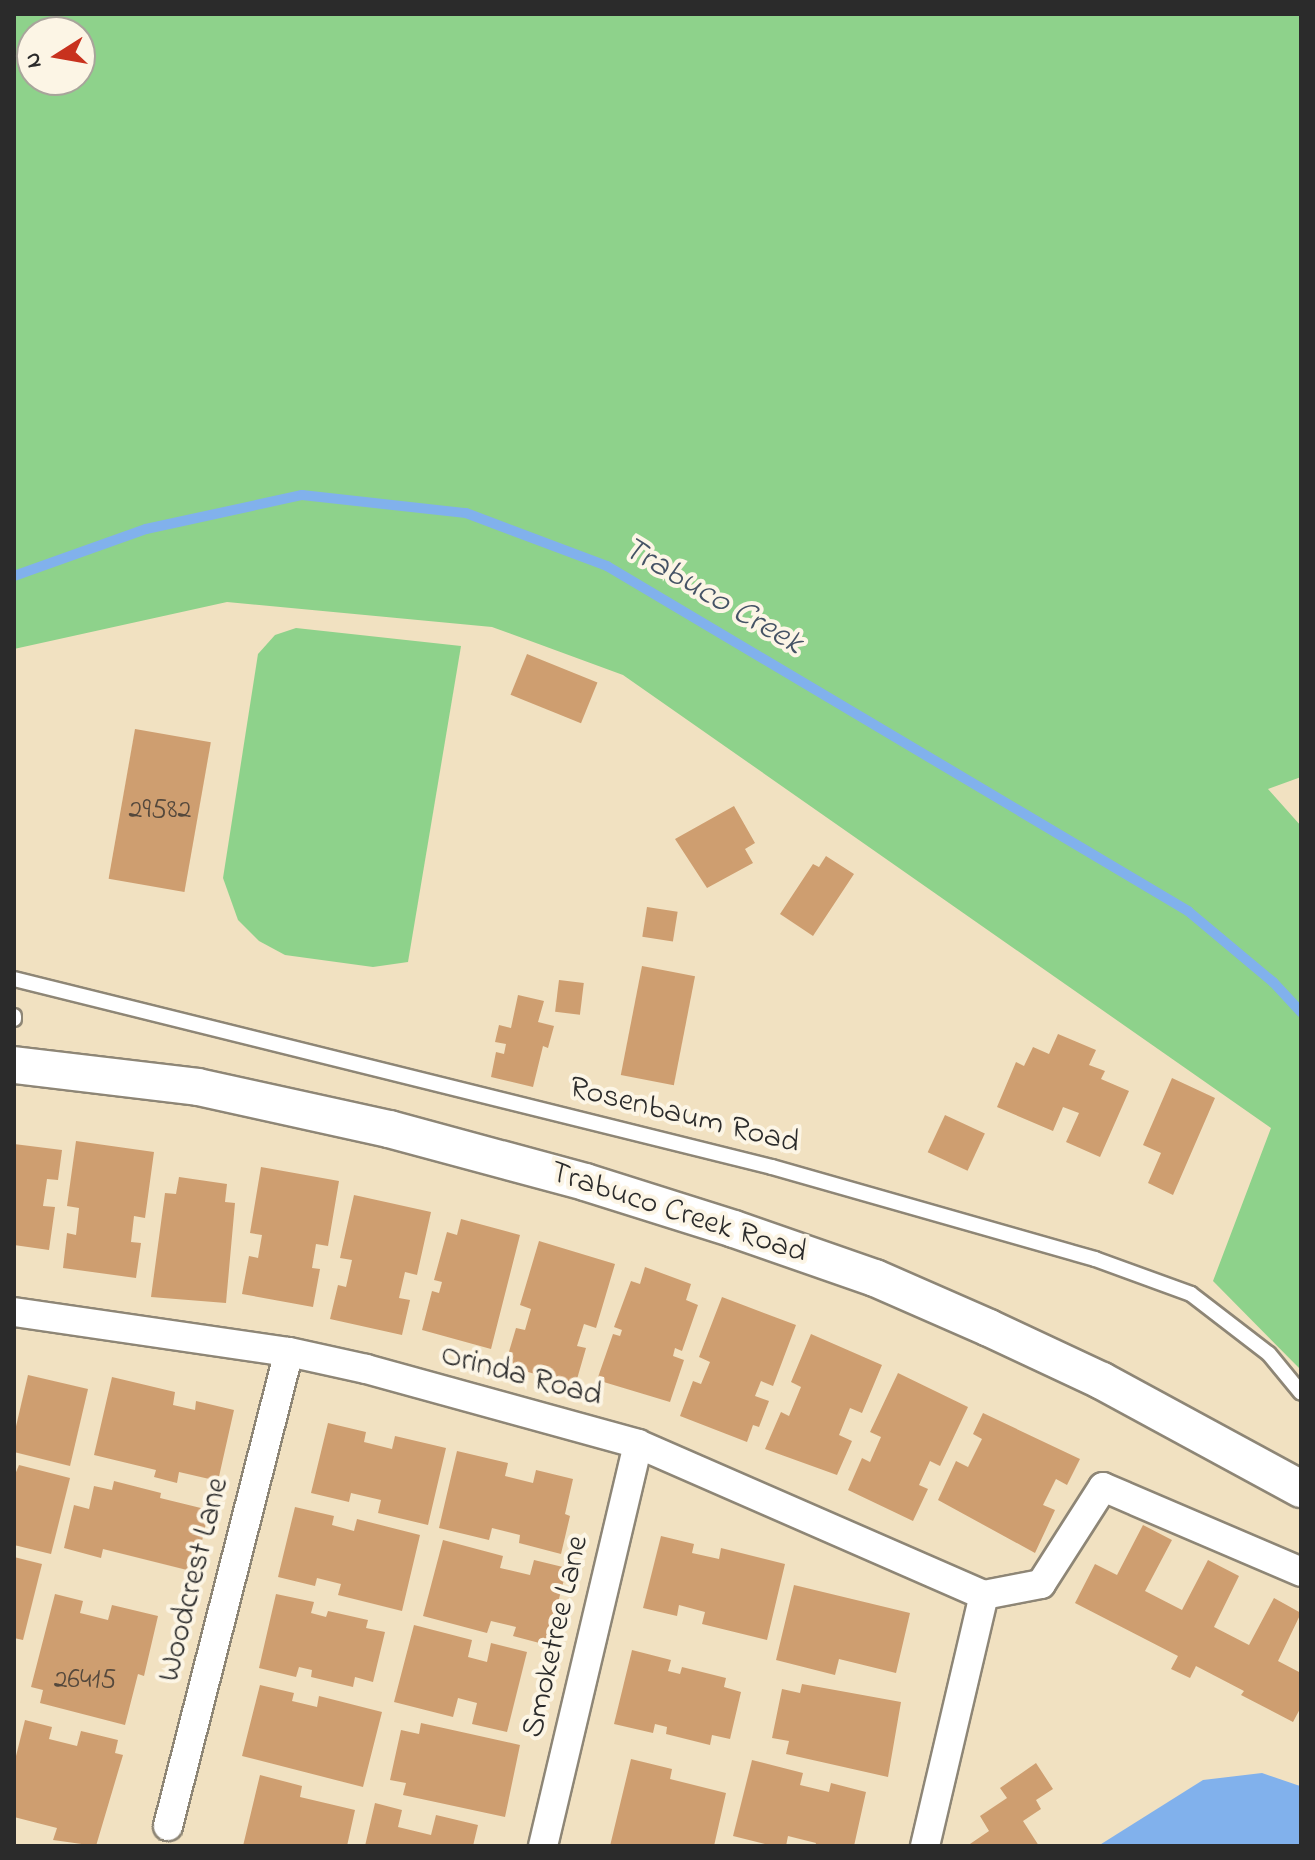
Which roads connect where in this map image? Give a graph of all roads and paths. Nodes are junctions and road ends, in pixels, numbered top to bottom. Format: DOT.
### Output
graph roads {
  1 [pos="14,979"];
  2 [pos="14,1065"];
  3 [pos="14,1312"];
  4 [pos="289,1352"];
  5 [pos="1301,1393"];
  6 [pos="638,1444"];
  7 [pos="1301,1489"];
  8 [pos="1301,1572"];
  9 [pos="984,1595"];
  10 [pos="168,1826"];
  11 [pos="543,1846"];
  12 [pos="925,1846"];
  1 -- 5 [label="lane, Rosenbaum Road"];
  2 -- 7 [label="street, Trabuco Creek Road"];
  3 -- 4 [label="street, Orinda Road"];
  4 -- 6 [label="street, Orinda Road"];
  4 -- 10 [label="street, Woodcrest Lane"];
  6 -- 9 [label="street, Orinda Road"];
  6 -- 11 [label="street, Smoketree Lane"];
  8 -- 9 [label="street"];
  9 -- 12 [label="street"];
}
